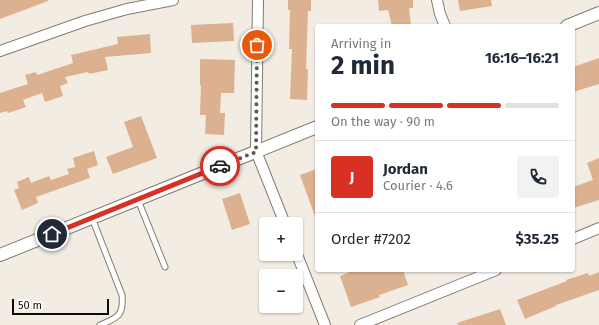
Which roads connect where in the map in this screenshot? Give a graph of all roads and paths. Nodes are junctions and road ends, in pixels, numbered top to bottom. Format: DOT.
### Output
graph roads {
  1 [pos="173,0"];
  2 [pos="258,0"];
  3 [pos="437,0"];
  4 [pos="599,13"];
  5 [pos="444,24"];
  6 [pos="572,24"];
  7 [pos="0,51"];
  8 [pos="315,128"];
  9 [pos="256,152"];
  10 [pos="137,199"];
  11 [pos="92,217"];
  12 [pos="282,217"];
  13 [pos="599,228"];
  14 [pos="575,238"];
  15 [pos="0,255"];
  16 [pos="300,261"];
  17 [pos="165,268"];
  18 [pos="491,272"];
  19 [pos="100,325"];
  20 [pos="325,325"];
  21 [pos="360,325"];
  1 -- 7 [label="street"];
  2 -- 9 [label="street"];
  3 -- 5 [label="street"];
  4 -- 6 [label="street"];
  8 -- 9 [label="street"];
  9 -- 10 [label="street"];
  9 -- 12 [label="street"];
  10 -- 11 [label="street"];
  10 -- 17 [label="lane"];
  11 -- 15 [label="street"];
  11 -- 19 [label="lane"];
  13 -- 14 [label="street"];
  16 -- 20 [label="street"];
  18 -- 21 [label="street"];
}
